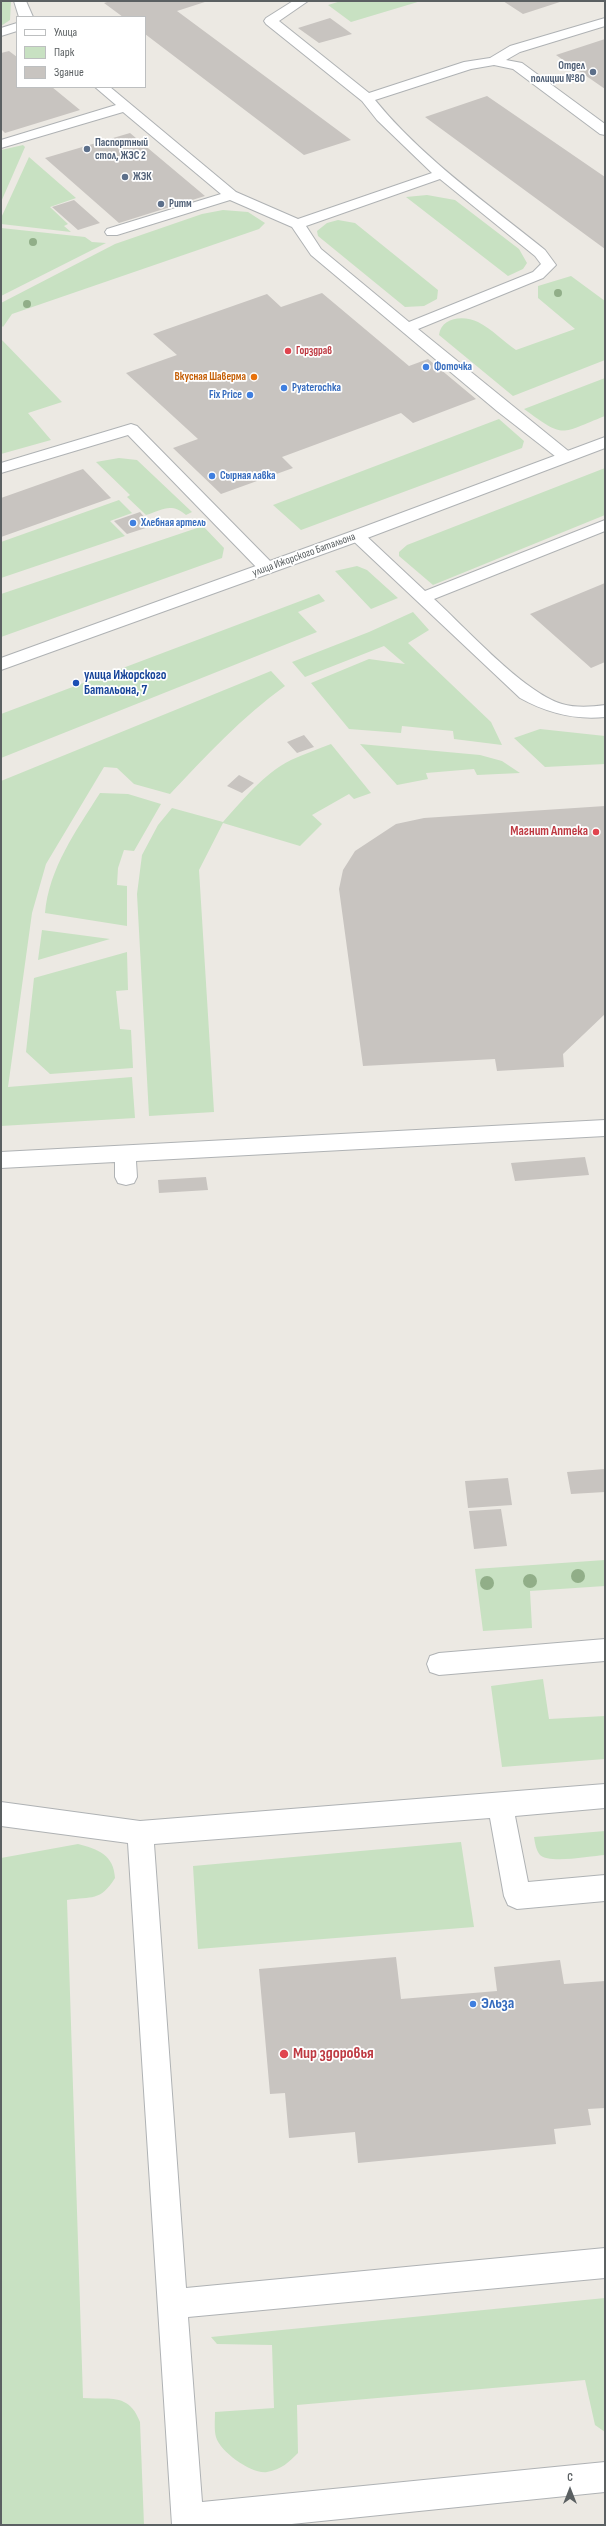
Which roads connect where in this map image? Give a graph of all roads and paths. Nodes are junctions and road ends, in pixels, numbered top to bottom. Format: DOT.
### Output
graph roads {
  1 [pos="20,1"];
  2 [pos="302,1"];
  3 [pos="25,16"];
  4 [pos="605,22"];
  5 [pos="16,27"];
  6 [pos="1,32"];
  7 [pos="494,61"];
  8 [pos="103,88"];
  9 [pos="367,98"];
  10 [pos="125,107"];
  11 [pos="605,131"];
  12 [pos="1,144"];
  13 [pos="442,174"];
  14 [pos="231,195"];
  15 [pos="297,224"];
  16 [pos="112,232"];
  17 [pos="408,328"];
  18 [pos="605,442"];
  19 [pos="566,457"];
  20 [pos="1,468"];
  21 [pos="605,524"];
  22 [pos="356,536"];
  23 [pos="268,568"];
  24 [pos="424,597"];
  25 [pos="1,664"];
  26 [pos="605,711"];
  27 [pos="605,1128"];
  28 [pos="125,1155"];
  29 [pos="1,1160"];
  30 [pos="126,1177"];
  31 [pos="605,1650"];
  32 [pos="440,1664"];
  33 [pos="605,1796"];
  34 [pos="500,1805"];
  35 [pos="1,1814"];
  36 [pos="140,1833"];
  37 [pos="605,1888"];
  38 [pos="605,2263"];
  39 [pos="172,2304"];
  40 [pos="605,2477"];
  41 [pos="188,2522"];
  1 -- 3 [label="street"];
  2 -- 9 [label="street"];
  4 -- 7 [label="street"];
  5 -- 6 [label="street"];
  7 -- 9 [label="street"];
  7 -- 11 [label="street"];
  8 -- 10 [label="street"];
  9 -- 13 [label="street"];
  10 -- 12 [label="street"];
  10 -- 14 [label="street"];
  13 -- 15 [label="street"];
  13 -- 17 [label="street"];
  14 -- 15 [label="street"];
  14 -- 16 [label="street"];
  15 -- 17 [label="street"];
  17 -- 19 [label="street"];
  18 -- 19 [label="street, улица Ижорского Батальона"];
  19 -- 22 [label="street, улица Ижорского Батальона"];
  20 -- 23 [label="street"];
  21 -- 24 [label="street"];
  22 -- 23 [label="street, улица Ижорского Батальона"];
  22 -- 24 [label="street"];
  23 -- 25 [label="street, улица Ижорского Батальона"];
  24 -- 26 [label="street"];
  27 -- 28 [label="street"];
  28 -- 29 [label="street"];
  28 -- 30 [label="street"];
  31 -- 32 [label="street"];
  33 -- 34 [label="street"];
  34 -- 36 [label="street"];
  34 -- 37 [label="street"];
  35 -- 36 [label="street"];
  36 -- 39 [label="street"];
  38 -- 39 [label="street"];
  39 -- 41 [label="street"];
  40 -- 41 [label="street"];
}
